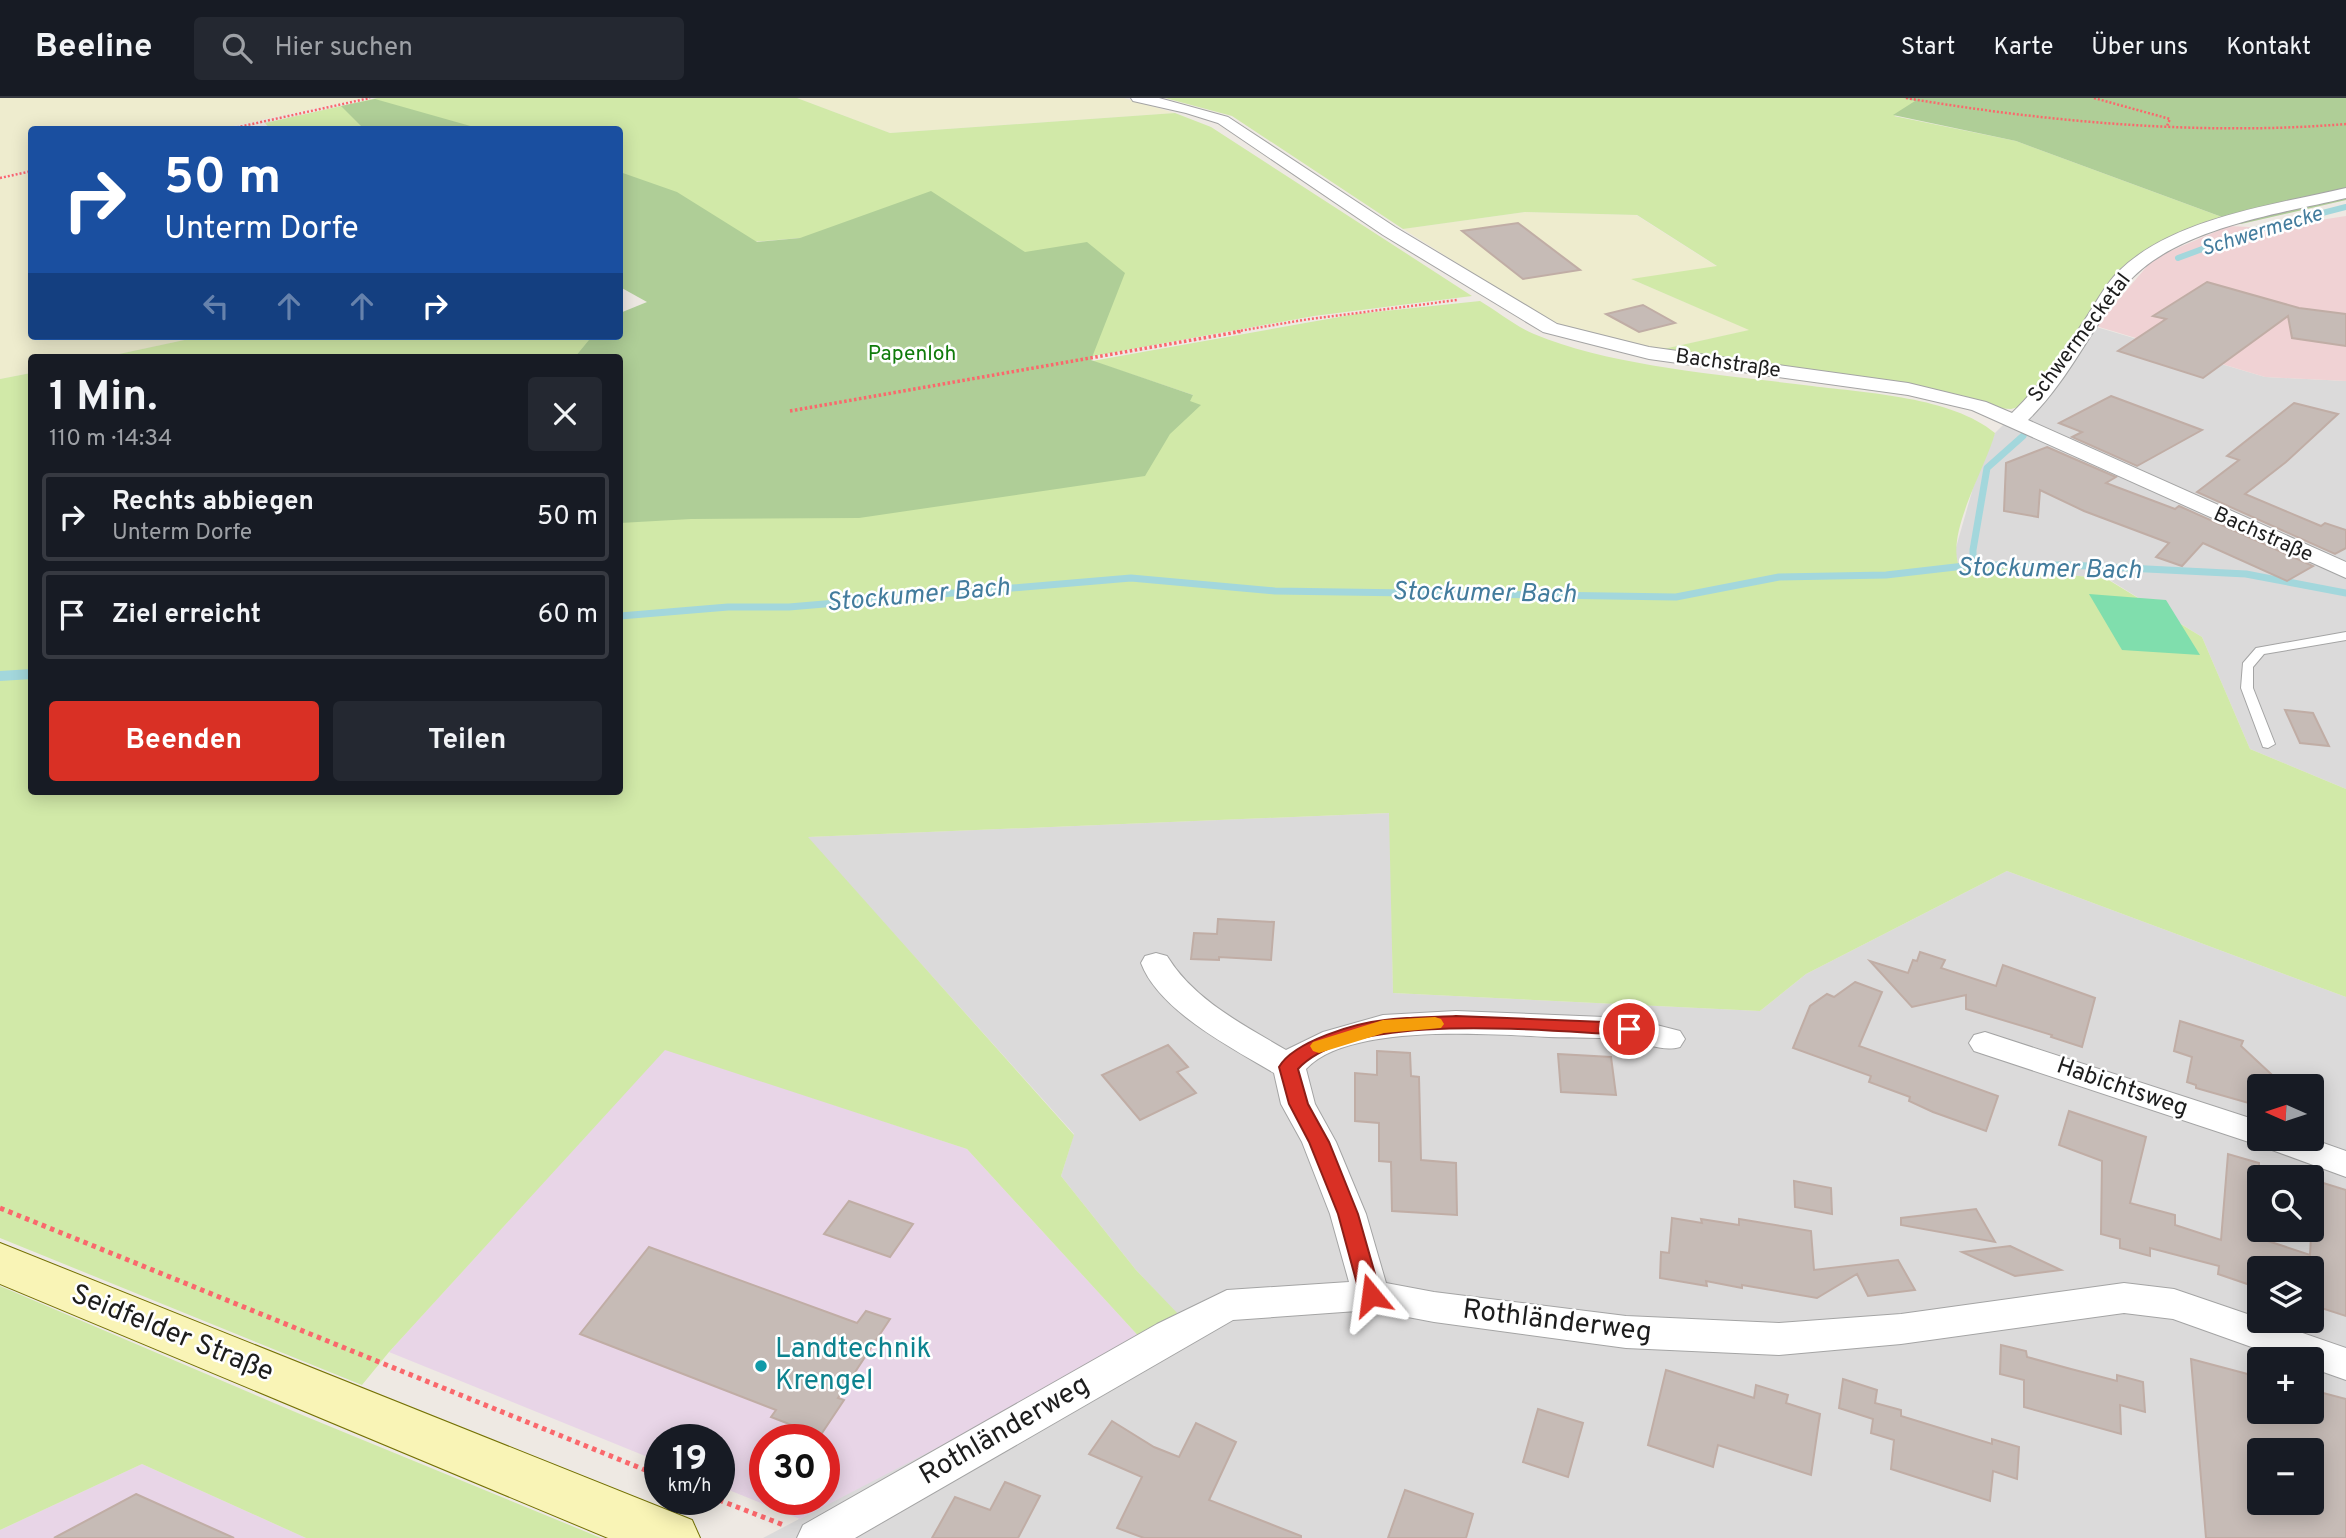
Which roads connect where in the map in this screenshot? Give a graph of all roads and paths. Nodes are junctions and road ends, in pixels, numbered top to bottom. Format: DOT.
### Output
graph roads {
  1 [pos="370,98"];
  2 [pos="1138,98"];
  3 [pos="1906,98"];
  4 [pos="2094,98"];
  5 [pos="2346,124"];
  6 [pos="243,126"];
  7 [pos="2167,126"];
  8 [pos="28,172"];
  9 [pos="0,178"];
  10 [pos="2346,193"];
  11 [pos="1496,297"];
  12 [pos="790,411"];
  13 [pos="2015,421"];
  14 [pos="2346,571"];
  15 [pos="2346,636"];
  16 [pos="2267,744"];
  17 [pos="1156,963"];
  18 [pos="1668,1039"];
  19 [pos="1985,1042"];
  20 [pos="1289,1067"];
  21 [pos="2247,1130"];
  22 [pos="2311,1152"];
  23 [pos="2346,1164"];
  24 [pos="0,1208"];
  25 [pos="0,1263"];
  26 [pos="1371,1295"];
  27 [pos="2346,1364"];
  28 [pos="644,1470"];
  29 [pos="735,1506"];
  30 [pos="805,1533"];
  31 [pos="672,1538"];
  1 -- 6 [label="path"];
  2 -- 11 [label="street, Bachstraße"];
  3 -- 7 [label="path"];
  4 -- 7 [label="path"];
  5 -- 7 [label="path"];
  8 -- 9 [label="path"];
  10 -- 13 [label="street, Schwermecketal"];
  11 -- 12 [label="path"];
  11 -- 13 [label="street, Bachstraße"];
  13 -- 14 [label="street, Bachstraße"];
  15 -- 16 [label="lane"];
  17 -- 20 [label="street"];
  18 -- 20 [label="street"];
  19 -- 21 [label="street, Habichtsweg"];
  20 -- 26 [label="street"];
  22 -- 23 [label="street"];
  24 -- 28 [label="path"];
  25 -- 31 [label="main road, Seidfelder Straße"];
  26 -- 27 [label="street, Rothländerweg"];
  26 -- 30 [label="street, Rothländerweg"];
  29 -- 30 [label="path"];
}
